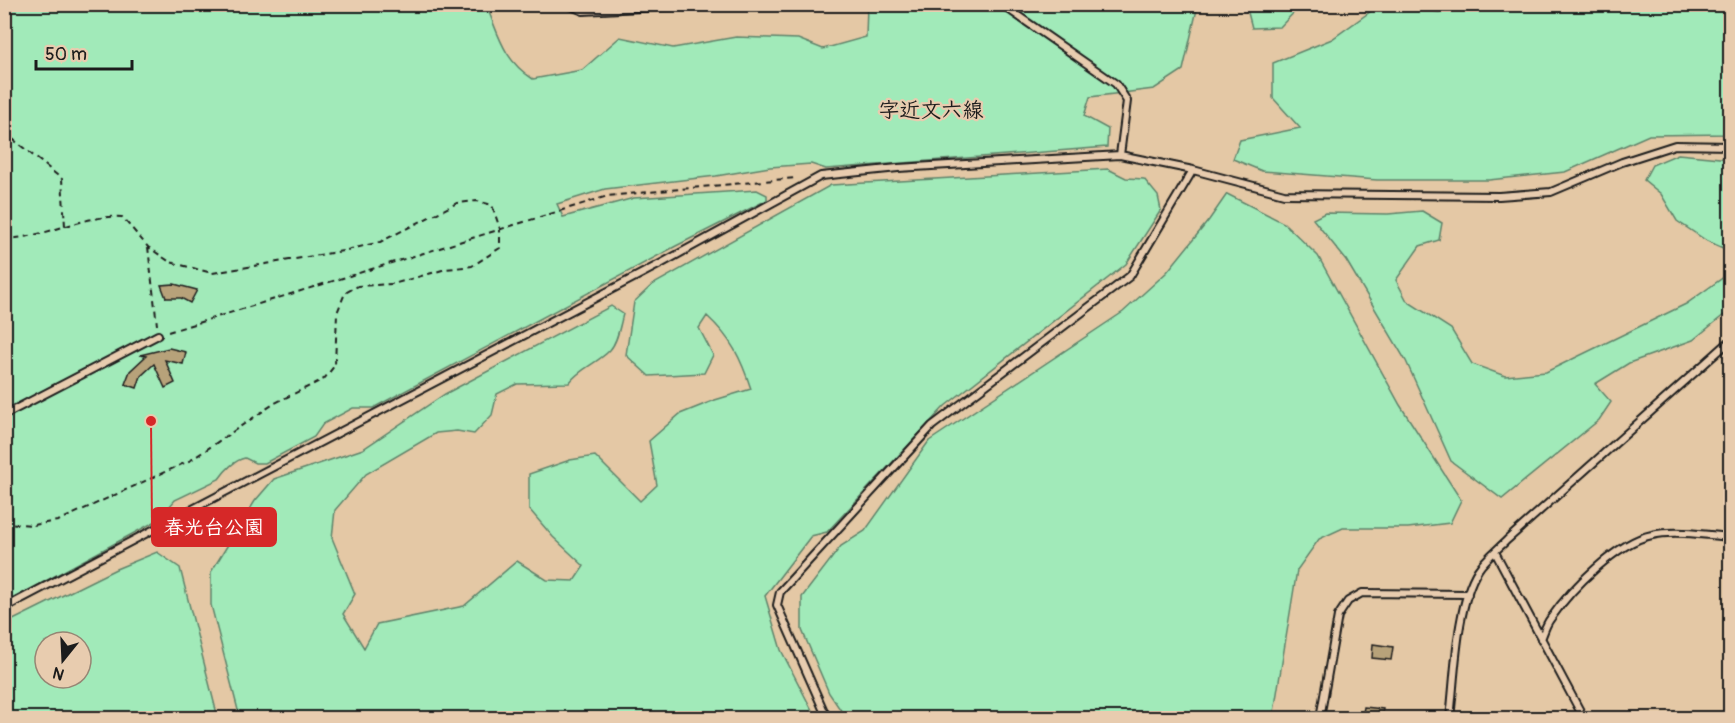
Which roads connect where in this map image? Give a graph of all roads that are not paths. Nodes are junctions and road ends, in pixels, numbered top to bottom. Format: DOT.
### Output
graph roads {
  1 [pos="566,4"];
  2 [pos="715,4"];
  3 [pos="1001,4"];
  4 [pos="1731,146"];
  5 [pos="1119,155"];
  6 [pos="1192,170"];
  7 [pos="158,335"];
  8 [pos="1731,341"];
  9 [pos="4,415"];
  10 [pos="1731,537"];
  11 [pos="1495,552"];
  12 [pos="1468,594"];
  13 [pos="4,608"];
  14 [pos="1541,639"];
  15 [pos="827,718"];
  16 [pos="1320,718"];
  17 [pos="1450,718"];
  18 [pos="1581,718"];
  1 -- 2 [label="lane"];
  3 -- 5 [label="lane"];
  4 -- 6 [label="lane"];
  5 -- 6 [label="lane"];
  5 -- 13 [label="lane"];
  6 -- 15 [label="lane"];
  7 -- 9 [label="lane"];
  8 -- 11 [label="lane"];
  10 -- 14 [label="lane"];
  11 -- 12 [label="lane"];
  11 -- 14 [label="lane"];
  12 -- 16 [label="lane"];
  12 -- 17 [label="lane"];
  14 -- 18 [label="lane"];
}
